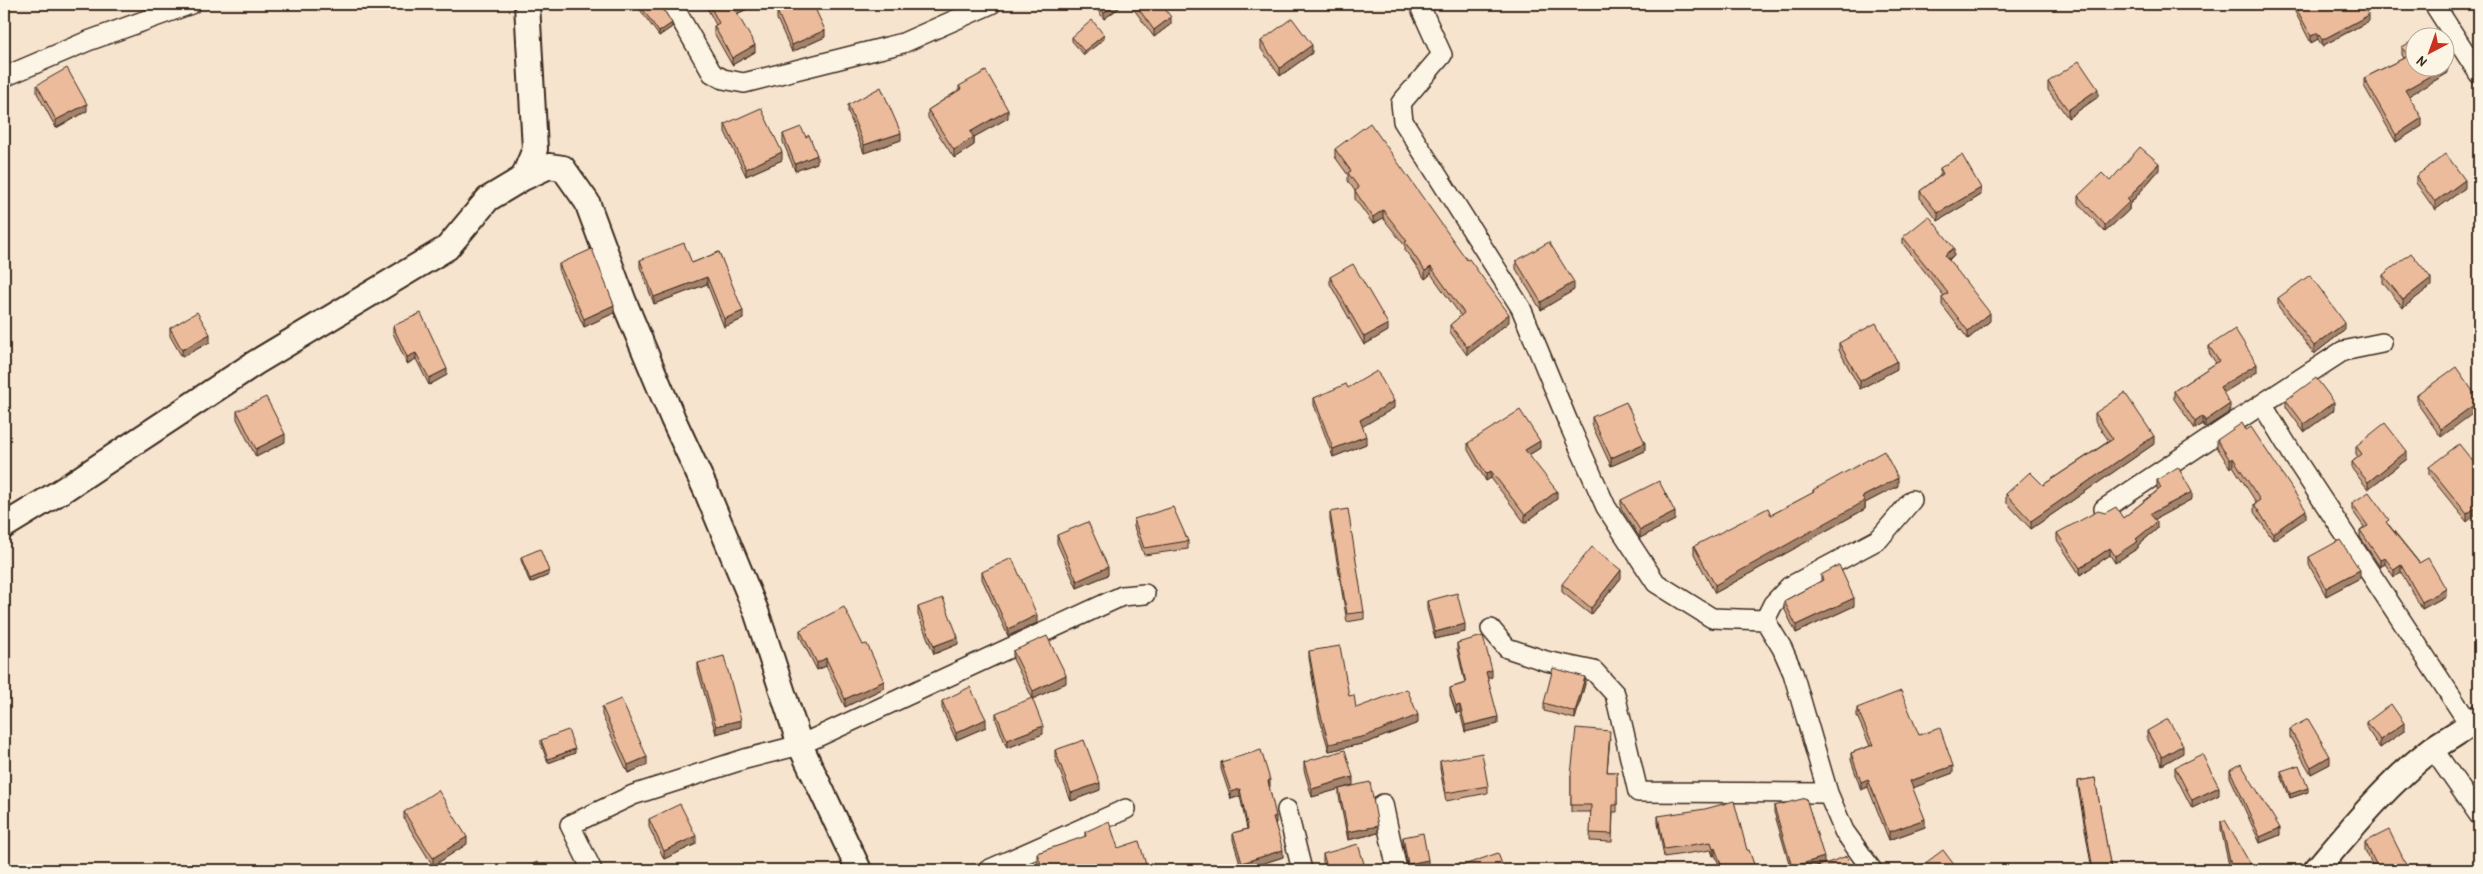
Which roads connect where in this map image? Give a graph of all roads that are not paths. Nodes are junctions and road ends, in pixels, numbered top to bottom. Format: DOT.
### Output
graph roads {
  1 [pos="192,4"];
  2 [pos="527,4"];
  3 [pos="672,4"];
  4 [pos="991,4"];
  5 [pos="1419,4"];
  6 [pos="2434,4"];
  7 [pos="2479,74"];
  8 [pos="4,77"];
  9 [pos="523,178"];
  10 [pos="2382,343"];
  11 [pos="2262,404"];
  12 [pos="1912,500"];
  13 [pos="2104,509"];
  14 [pos="4,526"];
  15 [pos="1145,594"];
  16 [pos="1764,620"];
  17 [pos="1491,629"];
  18 [pos="2475,721"];
  19 [pos="800,745"];
  20 [pos="2433,749"];
  21 [pos="1828,792"];
  22 [pos="1383,804"];
  23 [pos="1126,809"];
  24 [pos="1287,810"];
  25 [pos="2479,815"];
  26 [pos="592,870"];
  27 [pos="859,870"];
  28 [pos="988,870"];
  29 [pos="1302,870"];
  30 [pos="1397,870"];
  31 [pos="1872,870"];
  32 [pos="2316,870"];
  1 -- 8 [label="street"];
  2 -- 9 [label="street"];
  3 -- 4 [label="street"];
  5 -- 16 [label="street"];
  6 -- 7 [label="street"];
  9 -- 14 [label="street"];
  9 -- 19 [label="street"];
  10 -- 11 [label="street"];
  11 -- 13 [label="street"];
  11 -- 18 [label="street"];
  12 -- 16 [label="street"];
  15 -- 19 [label="street"];
  16 -- 21 [label="street"];
  17 -- 21 [label="street"];
  18 -- 20 [label="street"];
  19 -- 26 [label="street"];
  19 -- 27 [label="street"];
  20 -- 25 [label="street"];
  20 -- 32 [label="street"];
  21 -- 31 [label="street"];
  22 -- 30 [label="street"];
  23 -- 28 [label="street"];
  24 -- 29 [label="street"];
}
